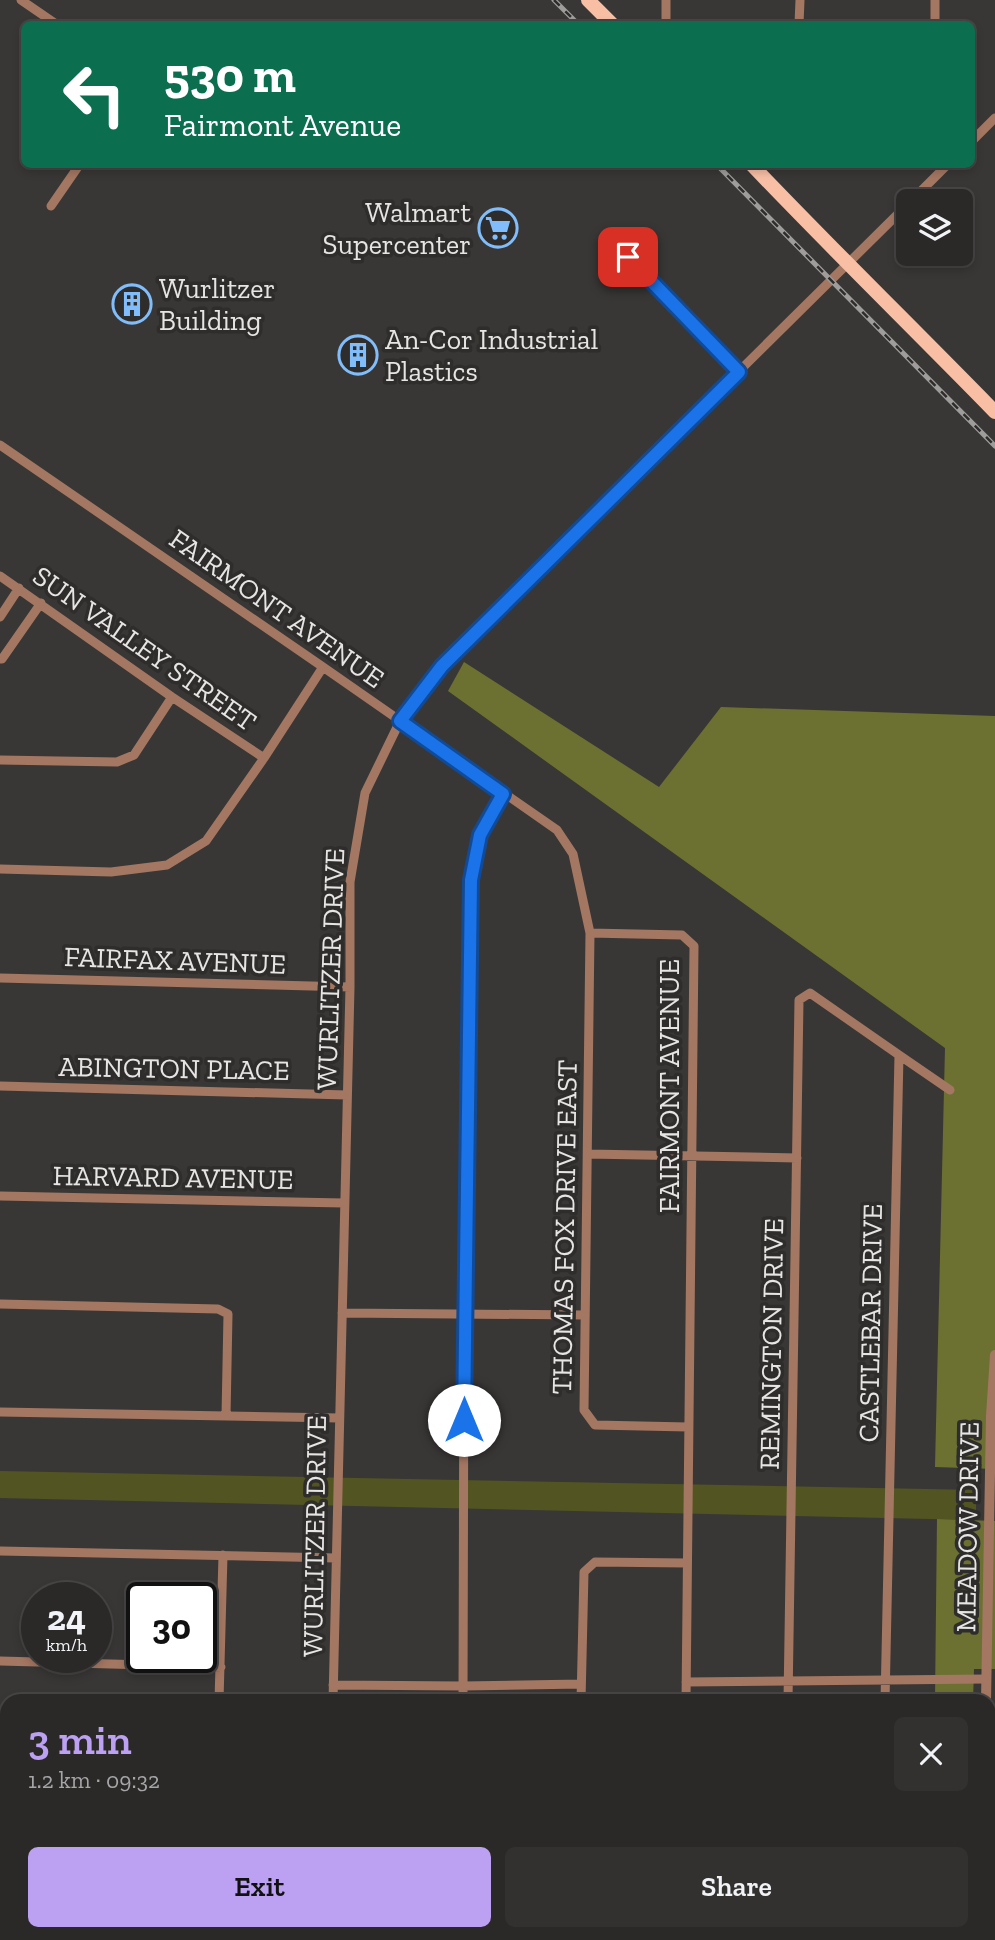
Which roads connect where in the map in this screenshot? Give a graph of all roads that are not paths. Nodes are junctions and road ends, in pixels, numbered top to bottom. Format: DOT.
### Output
graph roads {
  1 [pos="21,0"];
  2 [pos="588,0"];
  3 [pos="666,0"];
  4 [pos="800,0"];
  5 [pos="935,0"];
  6 [pos="52,21"];
  7 [pos="609,21"];
  8 [pos="666,21"];
  9 [pos="799,21"];
  10 [pos="935,21"];
  11 [pos="995,118"];
  12 [pos="975,138"];
  13 [pos="77,168"];
  14 [pos="755,168"];
  15 [pos="944,168"];
  16 [pos="922,189"];
  17 [pos="51,206"];
  18 [pos="896,215"];
  19 [pos="624,250"];
  20 [pos="847,264"];
  21 [pos="739,372"];
  22 [pos="995,412"];
  23 [pos="0,445"];
  24 [pos="0,576"];
  25 [pos="19,589"];
  26 [pos="41,603"];
  27 [pos="0,617"];
  28 [pos="0,659"];
  29 [pos="323,667"];
  30 [pos="172,697"];
  31 [pos="400,721"];
  32 [pos="264,758"];
  33 [pos="0,760"];
  34 [pos="503,794"];
  35 [pos="0,869"];
  36 [pos="590,933"];
  37 [pos="0,978"];
  38 [pos="349,987"];
  39 [pos="899,1055"];
  40 [pos="0,1086"];
  41 [pos="950,1090"];
  42 [pos="347,1095"];
  43 [pos="588,1154"];
  44 [pos="691,1156"];
  45 [pos="797,1158"];
  46 [pos="0,1196"];
  47 [pos="344,1203"];
  48 [pos="0,1304"];
  49 [pos="342,1313"];
  50 [pos="464,1314"];
  51 [pos="585,1315"];
  52 [pos="995,1355"];
  53 [pos="0,1412"];
  54 [pos="226,1416"];
  55 [pos="339,1418"];
  56 [pos="688,1427"];
  57 [pos="0,1551"];
  58 [pos="223,1555"];
  59 [pos="336,1558"];
  60 [pos="687,1563"];
  61 [pos="0,1661"];
  62 [pos="220,1667"];
  63 [pos="986,1679"];
  64 [pos="788,1681"];
  65 [pos="885,1681"];
  66 [pos="686,1682"];
  67 [pos="581,1684"];
  68 [pos="333,1685"];
  69 [pos="463,1686"];
  70 [pos="219,1694"];
  71 [pos="333,1694"];
  72 [pos="463,1694"];
  73 [pos="581,1694"];
  74 [pos="686,1694"];
  75 [pos="788,1694"];
  76 [pos="885,1694"];
  77 [pos="986,1694"];
  1 -- 6 [label="street"];
  2 -- 7 [label="main road"];
  3 -- 8 [label="street"];
  4 -- 9 [label="street"];
  5 -- 10 [label="street"];
  11 -- 12 [label="street"];
  13 -- 17 [label="street"];
  14 -- 20 [label="main road"];
  15 -- 16 [label="street, WURLITZER DRIVE"];
  18 -- 20 [label="street, WURLITZER DRIVE"];
  19 -- 21 [label="street"];
  20 -- 21 [label="street, WURLITZER DRIVE"];
  20 -- 22 [label="main road"];
  21 -- 31 [label="street, WURLITZER DRIVE"];
  23 -- 29 [label="street, FAIRMONT AVENUE"];
  24 -- 25 [label="street, SUN VALLEY STREET"];
  25 -- 26 [label="street, SUN VALLEY STREET"];
  25 -- 27 [label="street"];
  26 -- 28 [label="street"];
  26 -- 30 [label="street, SUN VALLEY STREET"];
  29 -- 31 [label="street, FAIRMONT AVENUE"];
  29 -- 32 [label="street"];
  30 -- 32 [label="street, SUN VALLEY STREET"];
  30 -- 33 [label="street"];
  31 -- 34 [label="street, FAIRMONT AVENUE"];
  31 -- 38 [label="street, WURLITZER DRIVE"];
  32 -- 35 [label="street"];
  34 -- 36 [label="street, FAIRMONT AVENUE"];
  34 -- 50 [label="street"];
  36 -- 43 [label="street, THOMAS FOX DRIVE EAST"];
  36 -- 44 [label="street, FAIRMONT AVENUE"];
  37 -- 38 [label="street, FAIRFAX AVENUE"];
  38 -- 42 [label="street, WURLITZER DRIVE"];
  39 -- 41 [label="street"];
  39 -- 45 [label="street, REMINGTON DRIVE"];
  39 -- 65 [label="street, CASTLEBAR DRIVE"];
  40 -- 42 [label="street, ABINGTON PLACE"];
  42 -- 47 [label="street, WURLITZER DRIVE"];
  43 -- 44 [label="street"];
  43 -- 51 [label="street, THOMAS FOX DRIVE EAST"];
  44 -- 45 [label="street"];
  44 -- 56 [label="street, FAIRMONT AVENUE"];
  45 -- 64 [label="street, REMINGTON DRIVE"];
  46 -- 47 [label="street, HARVARD AVENUE"];
  47 -- 49 [label="street, WURLITZER DRIVE"];
  48 -- 54 [label="street"];
  49 -- 50 [label="street"];
  49 -- 55 [label="street, WURLITZER DRIVE"];
  50 -- 51 [label="street"];
  50 -- 69 [label="street"];
  51 -- 56 [label="street, THOMAS FOX DRIVE EAST"];
  52 -- 63 [label="street, MEADOW DRIVE"];
  53 -- 54 [label="street"];
  54 -- 55 [label="street"];
  55 -- 59 [label="street, WURLITZER DRIVE"];
  56 -- 60 [label="street, FAIRMONT AVENUE"];
  57 -- 58 [label="street"];
  58 -- 59 [label="street"];
  58 -- 62 [label="street"];
  59 -- 68 [label="street, WURLITZER DRIVE"];
  60 -- 66 [label="street, FAIRMONT AVENUE"];
  60 -- 67 [label="street"];
  61 -- 62 [label="street"];
  62 -- 70 [label="street"];
  63 -- 65 [label="street"];
  63 -- 77 [label="street, MEADOW DRIVE"];
  64 -- 65 [label="street"];
  64 -- 66 [label="street"];
  64 -- 75 [label="street, REMINGTON DRIVE"];
  65 -- 76 [label="street, CASTLEBAR DRIVE"];
  66 -- 74 [label="street, FAIRMONT AVENUE"];
  67 -- 69 [label="street"];
  67 -- 73 [label="street"];
  68 -- 69 [label="street"];
  68 -- 71 [label="street, WURLITZER DRIVE"];
  69 -- 72 [label="street"];
}
